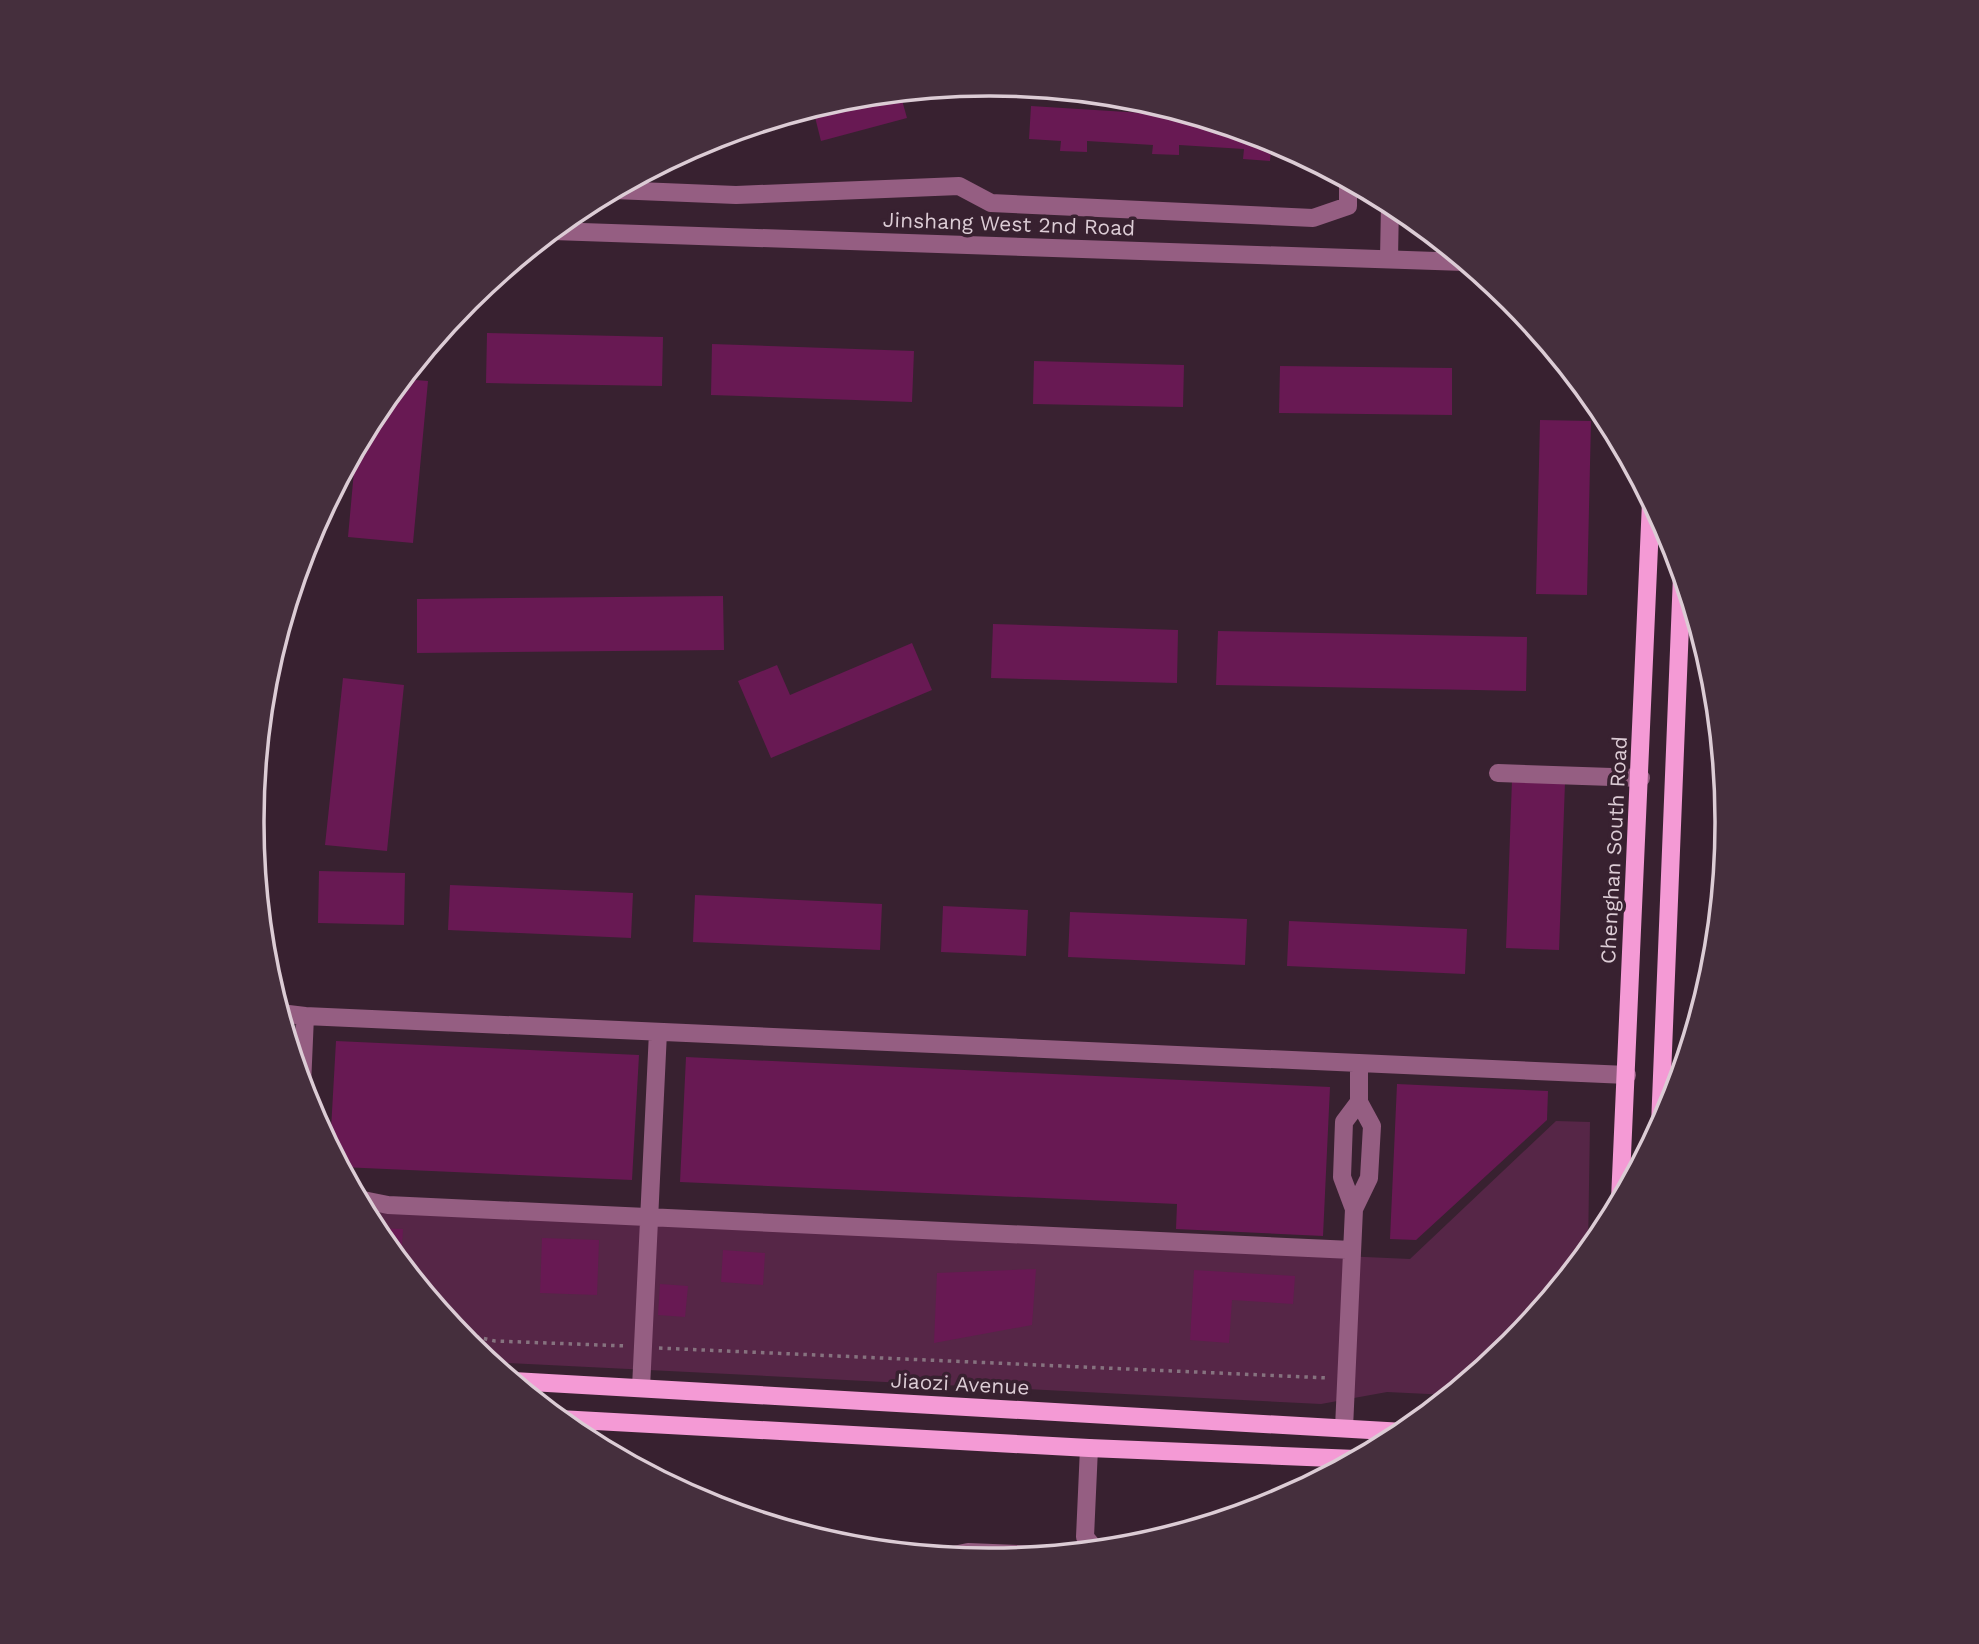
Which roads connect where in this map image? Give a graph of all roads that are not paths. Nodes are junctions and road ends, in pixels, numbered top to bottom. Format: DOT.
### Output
graph roads {
  1 [pos="631,191"];
  2 [pos="1348,191"];
  3 [pos="1390,217"];
  4 [pos="570,231"];
  5 [pos="1388,260"];
  6 [pos="1450,262"];
  7 [pos="1650,523"];
  8 [pos="1681,602"];
  9 [pos="1498,772"];
  10 [pos="1641,778"];
  11 [pos="289,1014"];
  12 [pos="305,1016"];
  13 [pos="658,1032"];
  14 [pos="303,1058"];
  15 [pos="1359,1063"];
  16 [pos="1627,1075"];
  17 [pos="1661,1097"];
  18 [pos="1359,1102"];
  19 [pos="1621,1179"];
  20 [pos="371,1202"];
  21 [pos="1354,1209"];
  22 [pos="649,1218"];
  23 [pos="1352,1250"];
  24 [pos="528,1382"];
  25 [pos="641,1388"];
  26 [pos="579,1420"];
  27 [pos="1344,1428"];
  28 [pos="1384,1431"];
  29 [pos="1089,1448"];
  30 [pos="1338,1458"];
  31 [pos="1087,1542"];
  1 -- 2 [label="street"];
  3 -- 5 [label="street"];
  4 -- 5 [label="street, Jinshang West 2nd Road"];
  5 -- 6 [label="street, Jinshang West 2nd Road"];
  7 -- 10 [label="main road, Chenghan South Road"];
  8 -- 17 [label="main road"];
  9 -- 10 [label="street"];
  10 -- 16 [label="main road, Chenghan South Road"];
  11 -- 12 [label="street"];
  12 -- 13 [label="street"];
  12 -- 14 [label="street"];
  13 -- 15 [label="street"];
  13 -- 22 [label="street"];
  15 -- 16 [label="street"];
  15 -- 18 [label="street"];
  16 -- 19 [label="main road, Chenghan South Road"];
  18 -- 21 [label="street"];
  18 -- 21 [label="street"];
  20 -- 22 [label="street"];
  21 -- 23 [label="street"];
  22 -- 23 [label="street"];
  22 -- 25 [label="street"];
  23 -- 27 [label="street"];
  24 -- 25 [label="main road, Jiaozi Avenue"];
  25 -- 27 [label="main road, Jiaozi Avenue"];
  26 -- 29 [label="main road"];
  27 -- 28 [label="main road, Jiaozi Avenue"];
  29 -- 30 [label="main road"];
  29 -- 31 [label="street"];
}
